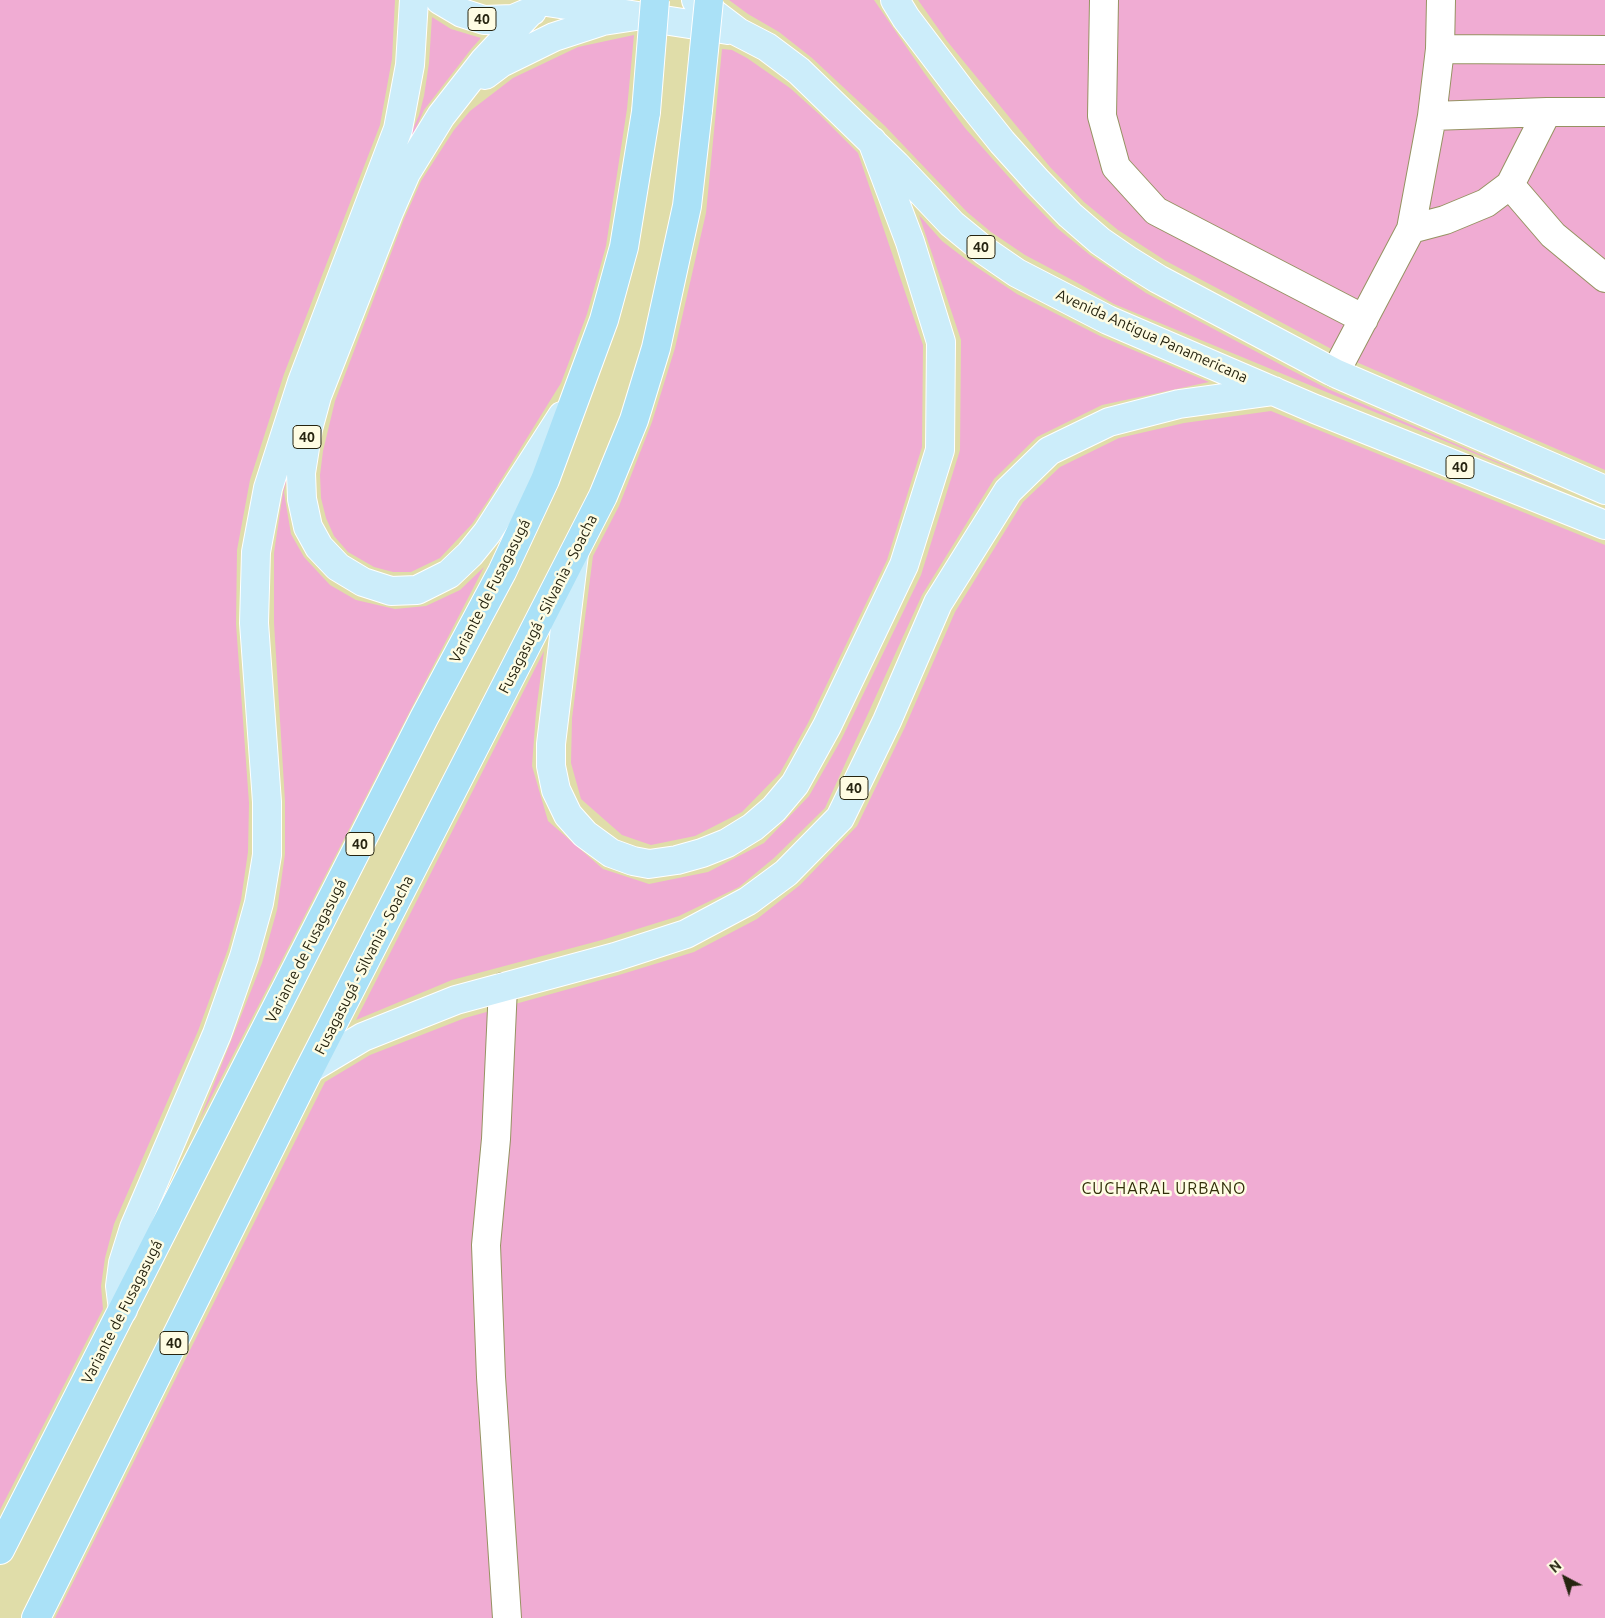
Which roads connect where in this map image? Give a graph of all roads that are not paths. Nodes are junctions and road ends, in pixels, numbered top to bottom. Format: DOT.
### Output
graph roads {
  1 [pos="414,0"];
  2 [pos="440,0"];
  3 [pos="696,0"];
  4 [pos="709,0"];
  5 [pos="895,0"];
  6 [pos="1104,0"];
  7 [pos="1441,0"];
  8 [pos="542,5"];
  9 [pos="646,8"];
  10 [pos="738,32"];
  11 [pos="1440,49"];
  12 [pos="1605,50"];
  13 [pos="456,98"];
  14 [pos="1546,112"];
  15 [pos="1605,112"];
  16 [pos="1432,116"];
  17 [pos="872,141"];
  18 [pos="1510,185"];
  19 [pos="1411,229"];
  20 [pos="1605,278"];
  21 [pos="1364,319"];
  22 [pos="1335,373"];
  23 [pos="1274,391"];
  24 [pos="578,392"];
  25 [pos="1605,490"];
  26 [pos="1605,525"];
  27 [pos="575,551"];
  28 [pos="502,988"];
  29 [pos="311,1068"];
  30 [pos="123,1310"];
  31 [pos="0,1550"];
  32 [pos="36,1618"];
  33 [pos="507,1618"];
  1 -- 30 [label="main road, 40"];
  2 -- 8 [label="main road, 40"];
  3 -- 10 [label="main road, Avenida Antigua Panamericana / 40"];
  4 -- 27 [label="highway, Fusagasugá - Silvania - Soacha / 40, bridge"];
  5 -- 22 [label="main road"];
  6 -- 21 [label="street"];
  7 -- 11 [label="street"];
  8 -- 9 [label="main road, Avenida Antigua Panamericana / 40"];
  8 -- 13 [label="main road, 40"];
  9 -- 10 [label="main road, Avenida Antigua Panamericana / 40"];
  9 -- 13 [label="main road"];
  9 -- 24 [label="highway, Variante de Fusagasugá / 40, bridge"];
  10 -- 17 [label="main road, Avenida Antigua Panamericana / 40"];
  11 -- 12 [label="street"];
  11 -- 16 [label="street"];
  13 -- 24 [label="main road, 40"];
  14 -- 15 [label="street"];
  14 -- 16 [label="street"];
  14 -- 18 [label="street"];
  16 -- 19 [label="street"];
  17 -- 23 [label="main road, Avenida Antigua Panamericana / 40"];
  17 -- 27 [label="main road, 40"];
  18 -- 19 [label="street"];
  18 -- 20 [label="street"];
  19 -- 21 [label="street"];
  21 -- 22 [label="street"];
  22 -- 25 [label="main road"];
  23 -- 26 [label="main road, Avenida Antigua Panamericana / 40"];
  23 -- 28 [label="main road, 40"];
  24 -- 30 [label="highway, Variante de Fusagasugá / 40"];
  27 -- 29 [label="highway, Fusagasugá - Silvania - Soacha / 40"];
  28 -- 29 [label="main road, 40"];
  28 -- 33 [label="street"];
  29 -- 32 [label="highway, 40"];
  30 -- 31 [label="highway, Variante de Fusagasugá / 40"];
}
